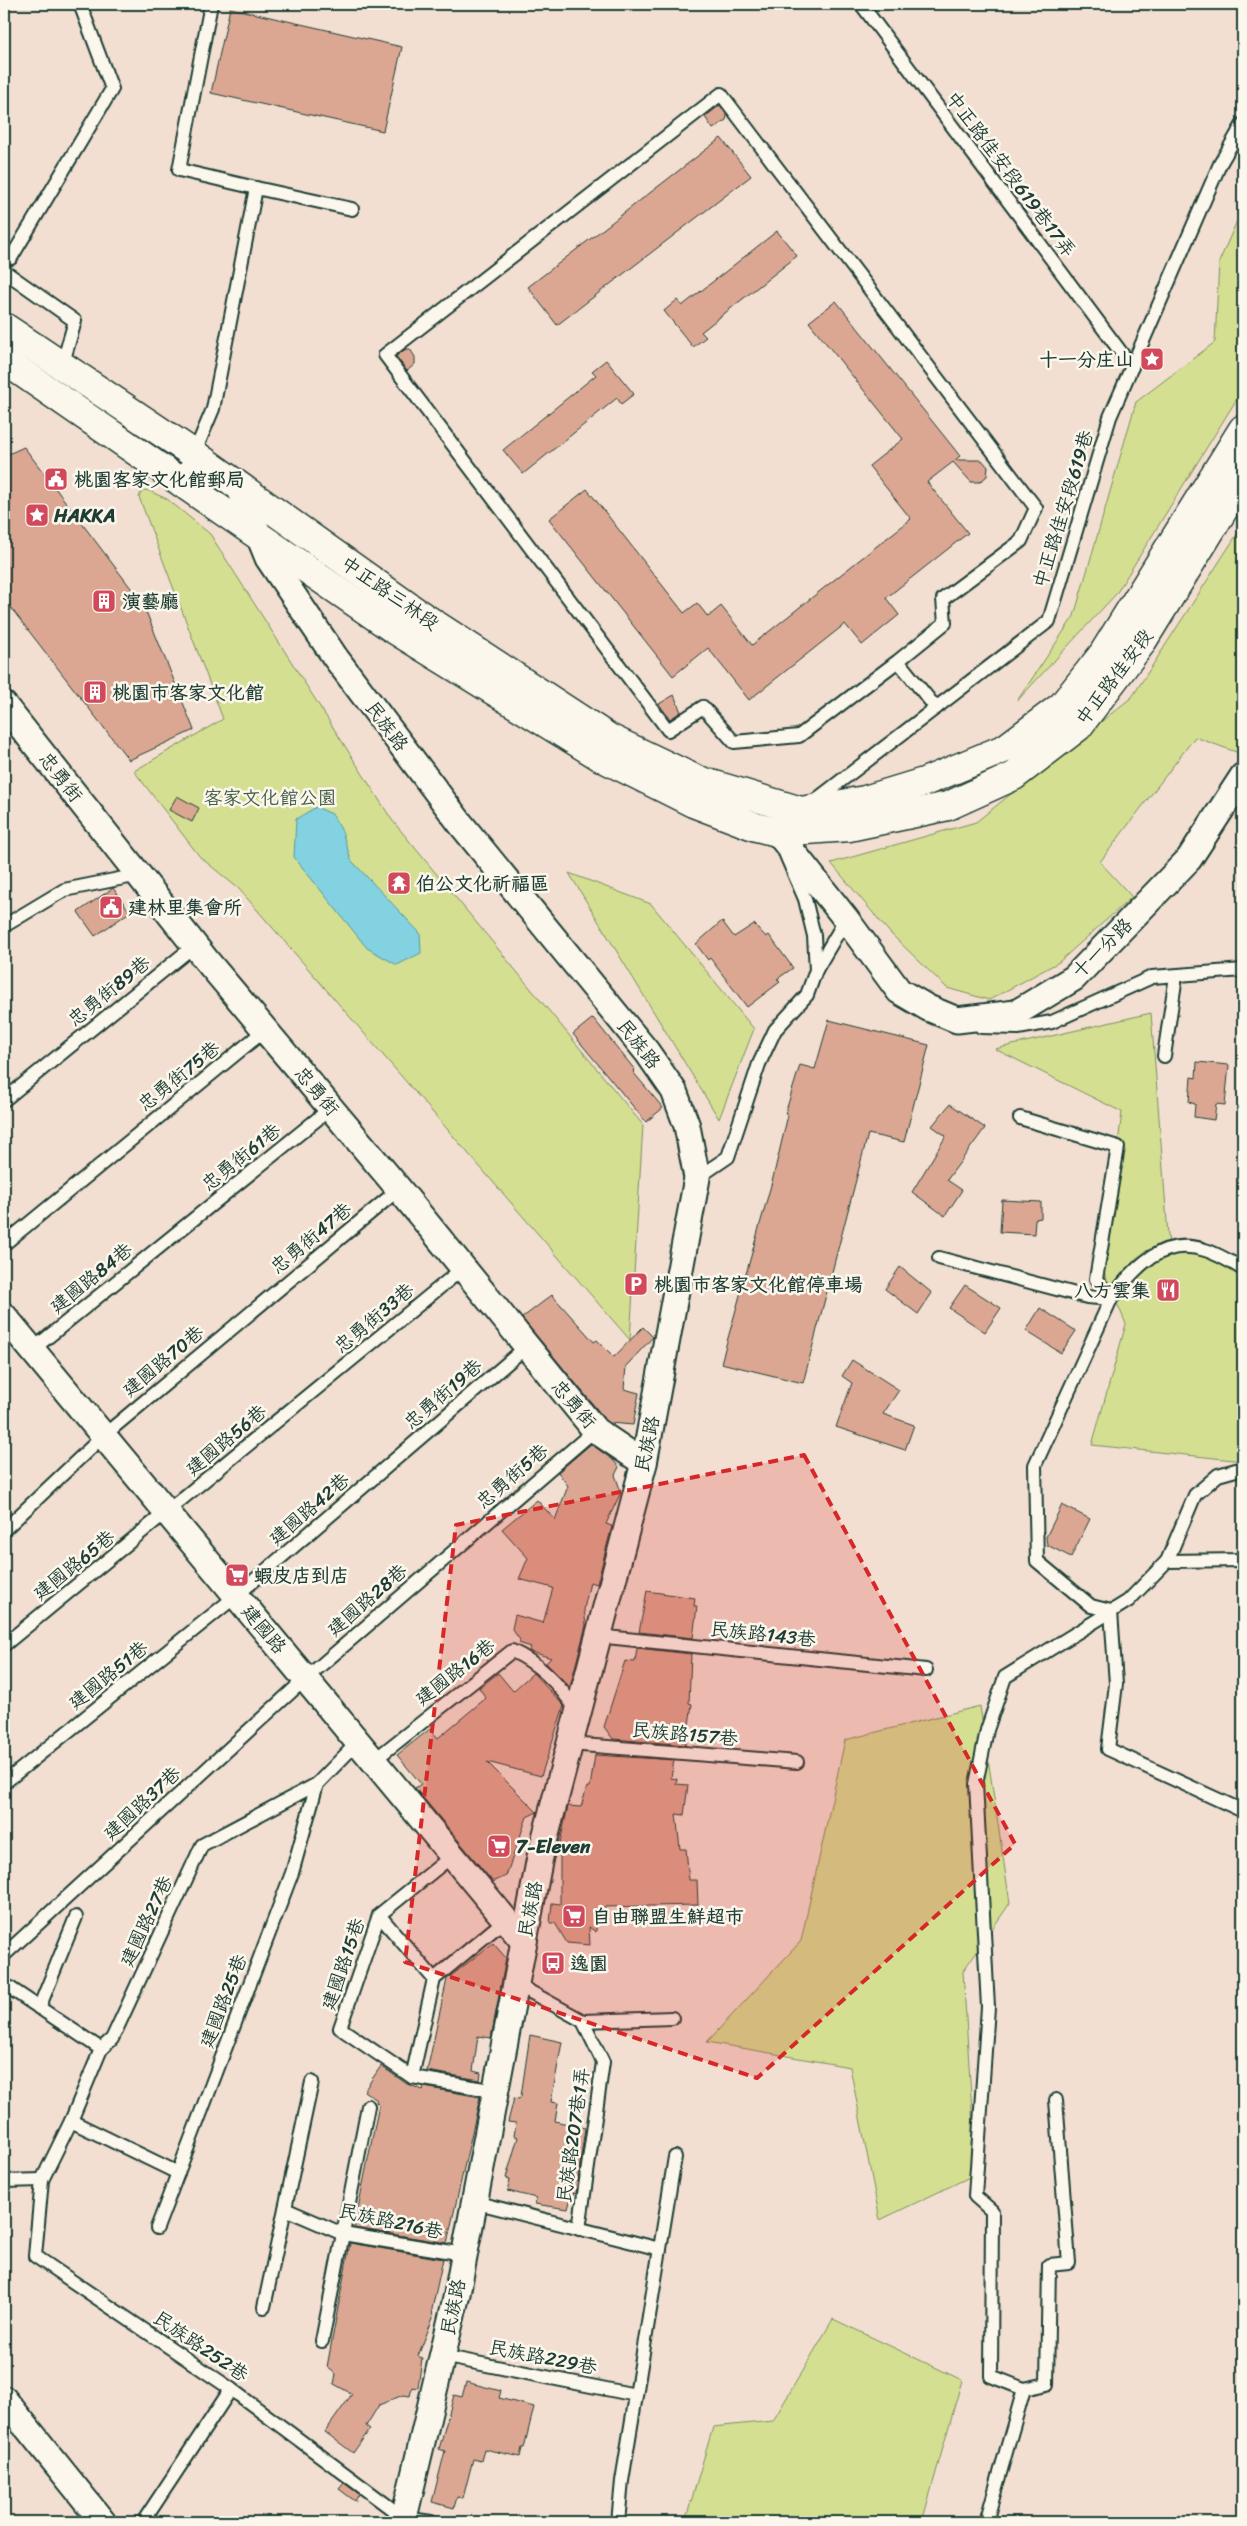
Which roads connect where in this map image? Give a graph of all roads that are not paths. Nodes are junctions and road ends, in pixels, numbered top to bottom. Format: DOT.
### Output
graph roads {
  1 [pos="80,4"];
  2 [pos="211,4"];
  3 [pos="861,4"];
  4 [pos="1243,124"];
  5 [pos="256,188"];
  6 [pos="352,209"];
  7 [pos="4,258"];
  8 [pos="4,271"];
  9 [pos="4,327"];
  10 [pos="4,360"];
  11 [pos="62,366"];
  12 [pos="1132,367"];
  13 [pos="1243,429"];
  14 [pos="194,454"];
  15 [pos="1243,478"];
  16 [pos="178,480"];
  17 [pos="240,489"];
  18 [pos="258,535"];
  19 [pos="898,660"];
  20 [pos="4,705"];
  21 [pos="936,708"];
  22 [pos="1243,776"];
  23 [pos="801,811"];
  24 [pos="777,832"];
  25 [pos="140,875"];
  26 [pos="846,919"];
  27 [pos="4,926"];
  28 [pos="195,945"];
  29 [pos="816,970"];
  30 [pos="1243,970"];
  31 [pos="1176,976"];
  32 [pos="957,1020"];
  33 [pos="265,1030"];
  34 [pos="1164,1056"];
  35 [pos="4,1100"];
  36 [pos="331,1108"];
  37 [pos="1020,1118"];
  38 [pos="697,1178"];
  39 [pos="399,1189"];
  40 [pos="173,1236"];
  41 [pos="4,1244"];
  42 [pos="939,1258"];
  43 [pos="462,1269"];
  44 [pos="1243,1269"];
  45 [pos="1111,1299"];
  46 [pos="4,1316"];
  47 [pos="246,1316"];
  48 [pos="526,1347"];
  49 [pos="32,1350"];
  50 [pos="309,1396"];
  51 [pos="595,1430"];
  52 [pos="103,1436"];
  53 [pos="644,1463"];
  54 [pos="1243,1468"];
  55 [pos="384,1469"];
  56 [pos="167,1513"];
  57 [pos="4,1530"];
  58 [pos="454,1551"];
  59 [pos="1167,1560"];
  60 [pos="1243,1560"];
  61 [pos="236,1596"];
  62 [pos="1111,1611"];
  63 [pos="597,1636"];
  64 [pos="4,1645"];
  65 [pos="926,1670"];
  66 [pos="305,1679"];
  67 [pos="578,1713"];
  68 [pos="570,1744"];
  69 [pos="365,1751"];
  70 [pos="797,1762"];
  71 [pos="4,1783"];
  72 [pos="317,1784"];
  73 [pos="1243,1810"];
  74 [pos="452,1856"];
  75 [pos="379,1916"];
  76 [pos="76,1917"];
  77 [pos="506,1920"];
  78 [pos="524,1942"];
  79 [pos="4,1955"];
  80 [pos="434,1980"];
  81 [pos="4,1984"];
  82 [pos="516,1984"];
  83 [pos="39,2008"];
  84 [pos="672,2018"];
  85 [pos="582,2021"];
  86 [pos="101,2049"];
  87 [pos="412,2077"];
  88 [pos="312,2082"];
  89 [pos="496,2091"];
  90 [pos="1056,2100"];
  91 [pos="368,2106"];
  92 [pos="71,2121"];
  93 [pos="675,2157"];
  94 [pos="178,2173"];
  95 [pos="42,2180"];
  96 [pos="4,2181"];
  97 [pos="474,2202"];
  98 [pos="285,2209"];
  99 [pos="157,2228"];
  100 [pos="579,2228"];
  101 [pos="343,2234"];
  102 [pos="660,2249"];
  103 [pos="464,2254"];
  104 [pos="264,2307"];
  105 [pos="322,2341"];
  106 [pos="442,2356"];
  107 [pos="231,2389"];
  108 [pos="1024,2389"];
  109 [pos="636,2395"];
  110 [pos="4,2399"];
  111 [pos="404,2520"];
  112 [pos="103,2522"];
  113 [pos="144,2522"];
  114 [pos="431,2522"];
  115 [pos="618,2522"];
  116 [pos="986,2522"];
  1 -- 7 [label="lane"];
  2 -- 5 [label="lane"];
  3 -- 12 [label="lane, 中正路佳安段619巷17弄"];
  4 -- 12 [label="lane, 中正路佳安段619巷"];
  5 -- 6 [label="lane"];
  5 -- 14 [label="lane"];
  8 -- 11 [label="lane"];
  9 -- 11 [label="main road, 中正路三林段"];
  10 -- 16 [label="main road, 中正路三林段"];
  11 -- 14 [label="main road, 中正路三林段"];
  12 -- 21 [label="lane, 中正路佳安段619巷"];
  13 -- 23 [label="main road, 中正路佳安段"];
  14 -- 16 [label="lane"];
  14 -- 17 [label="main road, 中正路三林段"];
  15 -- 24 [label="main road, 中正路佳安段"];
  16 -- 18 [label="main road, 中正路三林段"];
  17 -- 18 [label="street, 民族路"];
  17 -- 23 [label="main road, 中正路三林段"];
  18 -- 24 [label="main road, 中正路三林段"];
  18 -- 38 [label="street, 民族路"];
  19 -- 19 [label="lane"];
  19 -- 21 [label="lane"];
  20 -- 25 [label="street, 忠勇街"];
  21 -- 23 [label="lane, 中正路佳安段619巷"];
  22 -- 32 [label="street, 十一分路"];
  23 -- 24 [label="lane, 中正路佳安段619巷"];
  24 -- 26 [label="street"];
  24 -- 29 [label="lane"];
  25 -- 27 [label="lane"];
  25 -- 28 [label="street, 忠勇街"];
  26 -- 29 [label="lane"];
  26 -- 32 [label="street"];
  28 -- 33 [label="street, 忠勇街"];
  28 -- 35 [label="lane, 忠勇街89巷"];
  29 -- 38 [label="lane"];
  30 -- 31 [label="lane"];
  31 -- 32 [label="lane"];
  31 -- 34 [label="lane"];
  33 -- 36 [label="street, 忠勇街"];
  33 -- 41 [label="lane, 忠勇街75巷"];
  36 -- 39 [label="street, 忠勇街"];
  36 -- 40 [label="lane, 忠勇街61巷"];
  37 -- 45 [label="lane"];
  38 -- 53 [label="street, 民族路"];
  39 -- 43 [label="street, 忠勇街"];
  39 -- 47 [label="lane, 忠勇街47巷"];
  40 -- 49 [label="lane, 建國路84巷"];
  42 -- 45 [label="lane"];
  43 -- 48 [label="street, 忠勇街"];
  43 -- 50 [label="lane, 忠勇街33巷"];
  44 -- 45 [label="lane"];
  45 -- 62 [label="lane"];
  46 -- 49 [label="street, 建國路"];
  47 -- 52 [label="lane, 建國路70巷"];
  48 -- 51 [label="street, 忠勇街"];
  48 -- 55 [label="lane, 忠勇街19巷"];
  49 -- 52 [label="street, 建國路"];
  50 -- 56 [label="lane, 建國路56巷"];
  51 -- 53 [label="street, 忠勇街"];
  51 -- 58 [label="lane, 忠勇街5巷"];
  52 -- 56 [label="street, 建國路"];
  52 -- 57 [label="lane, 建國路70巷"];
  53 -- 63 [label="street, 民族路"];
  54 -- 59 [label="lane"];
  55 -- 61 [label="lane, 建國路42巷"];
  56 -- 61 [label="street, 建國路"];
  56 -- 64 [label="lane, 建國路65巷"];
  58 -- 66 [label="lane, 建國路28巷"];
  59 -- 60 [label="lane"];
  59 -- 62 [label="lane"];
  61 -- 66 [label="street, 建國路"];
  61 -- 71 [label="lane, 建國路51巷"];
  62 -- 73 [label="lane"];
  62 -- 108 [label="lane"];
  63 -- 65 [label="lane, 民族路143巷"];
  63 -- 67 [label="street, 民族路"];
  66 -- 69 [label="street, 建國路"];
  66 -- 79 [label="lane, 建國路37巷"];
  67 -- 68 [label="street, 民族路"];
  67 -- 69 [label="lane, 建國路16巷"];
  68 -- 70 [label="lane, 民族路157巷"];
  68 -- 78 [label="street, 民族路"];
  69 -- 72 [label="lane, 建國路27巷"];
  69 -- 74 [label="street, 建國路"];
  72 -- 86 [label="lane, 建國路27巷"];
  72 -- 94 [label="lane, 建國路25巷"];
  74 -- 75 [label="lane, 建國路15巷"];
  74 -- 77 [label="street, 建國路"];
  75 -- 80 [label="lane"];
  75 -- 87 [label="lane, 建國路15巷"];
  76 -- 83 [label="lane"];
  77 -- 78 [label="street, 建國路"];
  77 -- 80 [label="lane"];
  78 -- 82 [label="street, 民族路"];
  80 -- 87 [label="lane"];
  81 -- 83 [label="lane"];
  82 -- 85 [label="lane"];
  82 -- 89 [label="street, 民族路"];
  83 -- 86 [label="lane"];
  84 -- 85 [label="lane"];
  85 -- 100 [label="lane, 民族路207巷1弄"];
  86 -- 92 [label="lane, 建國路27巷"];
  87 -- 89 [label="lane"];
  88 -- 98 [label="lane"];
  89 -- 97 [label="street, 民族路"];
  90 -- 108 [label="lane"];
  91 -- 101 [label="lane"];
  92 -- 94 [label="lane"];
  92 -- 95 [label="lane, 建國路27巷"];
  93 -- 102 [label="lane"];
  94 -- 99 [label="lane, 建國路25巷"];
  95 -- 96 [label="lane"];
  95 -- 107 [label="lane, 民族路252巷"];
  97 -- 100 [label="lane"];
  97 -- 103 [label="street, 民族路"];
  98 -- 101 [label="lane, 民族路216巷"];
  98 -- 104 [label="lane"];
  100 -- 102 [label="lane"];
  101 -- 103 [label="lane, 民族路216巷"];
  101 -- 105 [label="lane"];
  102 -- 109 [label="lane"];
  103 -- 106 [label="street, 民族路"];
  106 -- 109 [label="lane, 民族路229巷"];
  106 -- 111 [label="street, 民族路"];
  107 -- 111 [label="lane, 民族路252巷"];
  107 -- 113 [label="lane"];
  108 -- 116 [label="lane"];
  109 -- 115 [label="lane"];
  110 -- 112 [label="street"];
  111 -- 114 [label="lane"];
}
